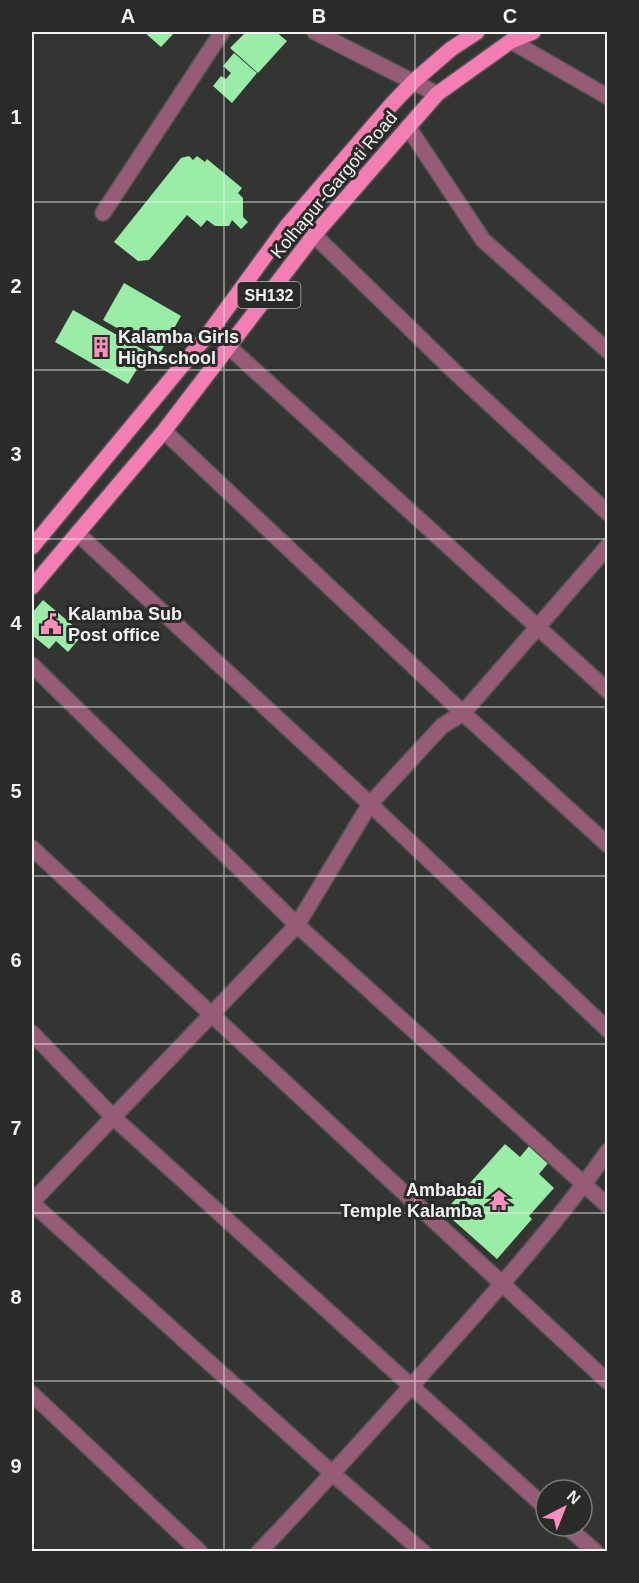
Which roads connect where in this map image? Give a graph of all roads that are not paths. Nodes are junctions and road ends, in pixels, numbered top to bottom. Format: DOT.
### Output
graph roads {
  1 [pos="222,32"];
  2 [pos="315,32"];
  3 [pos="477,32"];
  4 [pos="533,32"];
  5 [pos="511,41"];
  6 [pos="414,81"];
  7 [pos="437,94"];
  8 [pos="608,97"];
  9 [pos="408,127"];
  10 [pos="103,213"];
  11 [pos="314,235"];
  12 [pos="229,347"];
  13 [pos="608,351"];
  14 [pos="164,431"];
  15 [pos="608,513"];
  16 [pos="77,533"];
  17 [pos="608,546"];
  18 [pos="32,547"];
  19 [pos="32,587"];
  20 [pos="537,626"];
  21 [pos="32,665"];
  22 [pos="608,691"];
  23 [pos="463,713"];
  24 [pos="370,804"];
  25 [pos="608,845"];
  26 [pos="32,848"];
  27 [pos="297,925"];
  28 [pos="210,1015"];
  29 [pos="608,1030"];
  30 [pos="32,1034"];
  31 [pos="113,1117"];
  32 [pos="608,1151"];
  33 [pos="584,1185"];
  34 [pos="32,1202"];
  35 [pos="608,1206"];
  36 [pos="502,1284"];
  37 [pos="608,1382"];
  38 [pos="411,1386"];
  39 [pos="32,1394"];
  40 [pos="333,1474"];
  41 [pos="534,1498"];
  42 [pos="580,1538"];
  43 [pos="200,1551"];
  44 [pos="259,1551"];
  45 [pos="423,1551"];
  46 [pos="596,1551"];
  1 -- 10 [label="street"];
  2 -- 6 [label="street"];
  3 -- 6 [label="main road"];
  4 -- 5 [label="main road, Kolhapur-Gargoti Road / SH132"];
  5 -- 7 [label="main road, Kolhapur-Gargoti Road / SH132"];
  5 -- 8 [label="street"];
  6 -- 7 [label="street"];
  6 -- 18 [label="main road"];
  7 -- 9 [label="main road, Kolhapur-Gargoti Road / SH132"];
  9 -- 11 [label="main road, Kolhapur-Gargoti Road / SH132"];
  9 -- 13 [label="street"];
  11 -- 12 [label="main road, Kolhapur-Gargoti Road / SH132"];
  11 -- 15 [label="street"];
  12 -- 14 [label="main road, Kolhapur-Gargoti Road / SH132"];
  12 -- 20 [label="street"];
  14 -- 16 [label="main road, Kolhapur-Gargoti Road / SH132"];
  14 -- 23 [label="street"];
  16 -- 19 [label="main road, Kolhapur-Gargoti Road / SH132"];
  16 -- 24 [label="street"];
  17 -- 20 [label="street"];
  20 -- 22 [label="street"];
  20 -- 23 [label="street"];
  21 -- 27 [label="street"];
  23 -- 24 [label="street"];
  23 -- 25 [label="street"];
  24 -- 27 [label="street"];
  24 -- 29 [label="street"];
  26 -- 28 [label="street"];
  27 -- 28 [label="street"];
  27 -- 33 [label="street"];
  28 -- 31 [label="street"];
  28 -- 36 [label="street"];
  30 -- 31 [label="street"];
  31 -- 34 [label="street"];
  31 -- 38 [label="street"];
  32 -- 33 [label="street"];
  33 -- 35 [label="street"];
  33 -- 36 [label="street"];
  34 -- 40 [label="street"];
  36 -- 37 [label="street"];
  36 -- 38 [label="street"];
  38 -- 40 [label="street"];
  38 -- 41 [label="street"];
  39 -- 43 [label="street"];
  40 -- 44 [label="street"];
  40 -- 45 [label="street"];
  42 -- 46 [label="street"];
}
